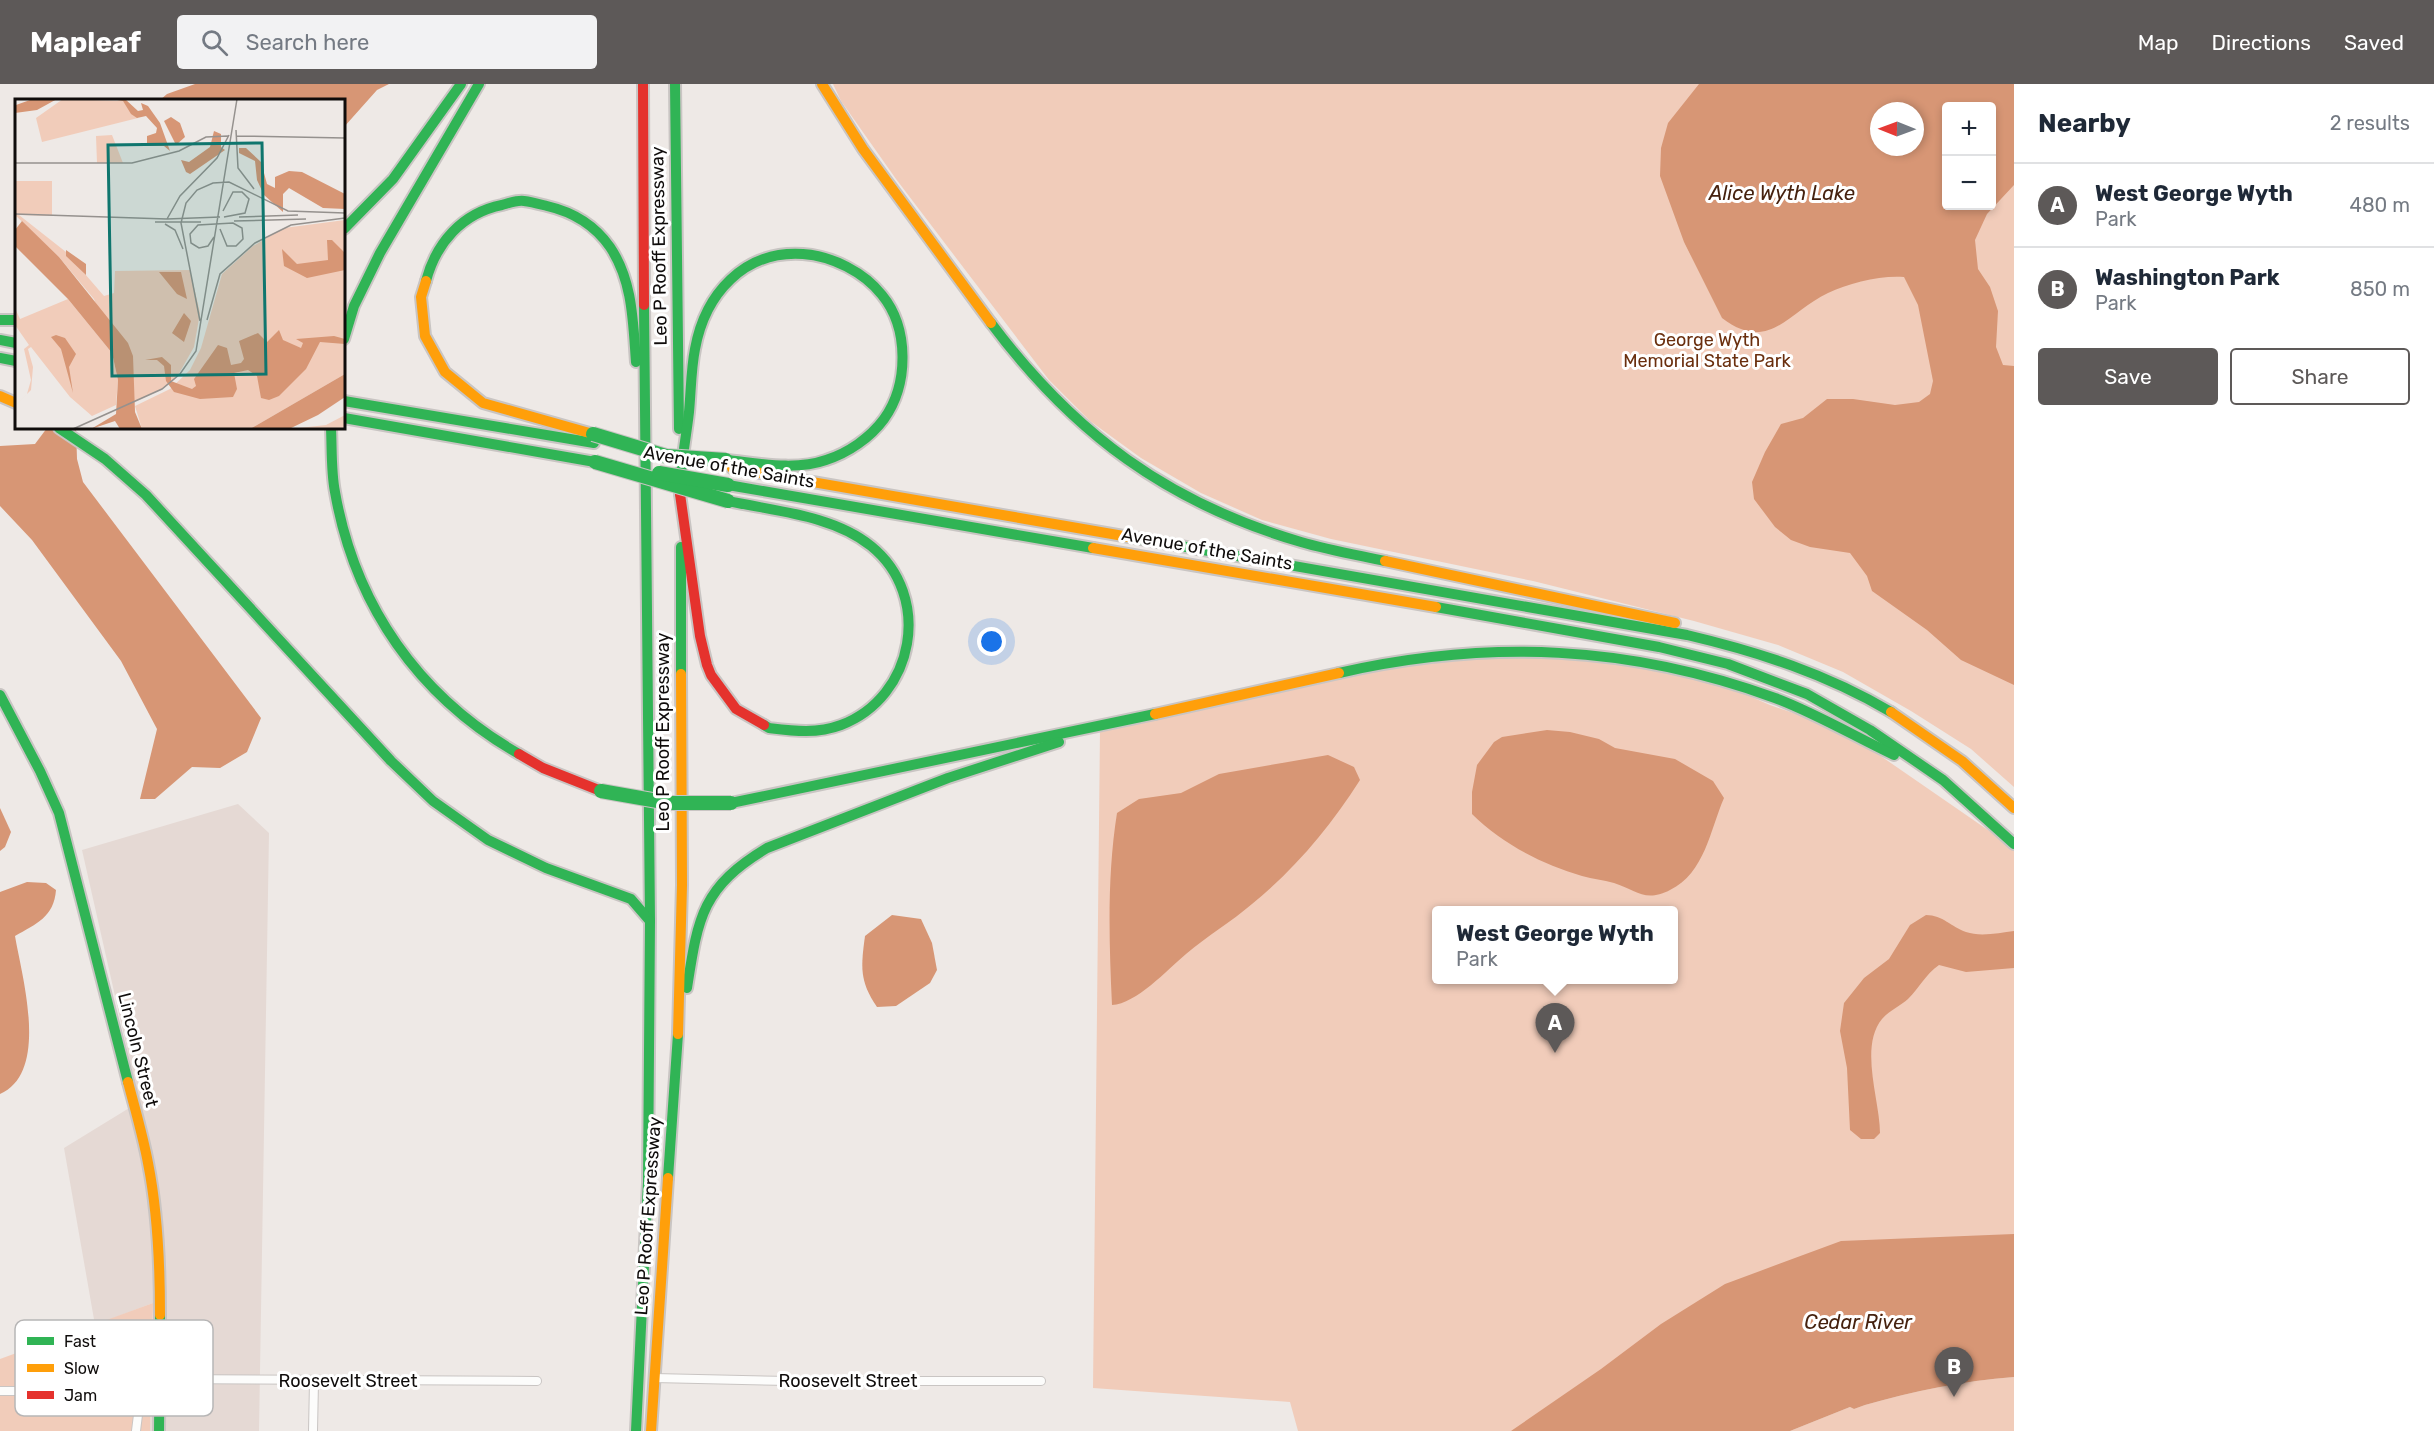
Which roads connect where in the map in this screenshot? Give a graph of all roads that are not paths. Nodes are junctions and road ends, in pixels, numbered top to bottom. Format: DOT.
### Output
graph roads {
  1 [pos="461,84"];
  2 [pos="479,84"];
  3 [pos="643,84"];
  4 [pos="675,84"];
  5 [pos="822,84"];
  6 [pos="345,228"];
  7 [pos="345,336"];
  8 [pos="0,340"];
  9 [pos="15,343"];
  10 [pos="0,358"];
  11 [pos="15,361"];
  12 [pos="0,396"];
  13 [pos="345,401"];
  14 [pos="15,403"];
  15 [pos="345,418"];
  16 [pos="644,425"];
  17 [pos="60,429"];
  18 [pos="331,429"];
  19 [pos="594,439"];
  20 [pos="595,462"];
  21 [pos="727,464"];
  22 [pos="680,492"];
  23 [pos="1815,673"];
  24 [pos="0,695"];
  25 [pos="1147,716"];
  26 [pos="1943,780"];
  27 [pos="2014,808"];
  28 [pos="2014,844"];
  29 [pos="650,921"];
  30 [pos="678,1034"];
  31 [pos="159,1320"];
  32 [pos="654,1378"];
  33 [pos="213,1380"];
  34 [pos="537,1381"];
  35 [pos="1041,1381"];
  36 [pos="314,1382"];
  37 [pos="137,1416"];
  38 [pos="159,1416"];
  39 [pos="136,1431"];
  40 [pos="159,1431"];
  41 [pos="313,1431"];
  42 [pos="636,1431"];
  43 [pos="651,1431"];
  1 -- 6 [label="main road"];
  2 -- 7 [label="main road"];
  3 -- 16 [label="main road, Leo P Rooff Expressway"];
  4 -- 22 [label="main road, Leo P Rooff Expressway"];
  5 -- 23 [label="main road"];
  8 -- 9 [label="main road"];
  10 -- 11 [label="main road"];
  12 -- 14 [label="main road"];
  13 -- 19 [label="main road"];
  15 -- 20 [label="main road, Avenue of the Saints"];
  16 -- 19 [label="main road"];
  16 -- 29 [label="main road, Leo P Rooff Expressway"];
  17 -- 29 [label="main road"];
  18 -- 25 [label="main road, bridge"];
  19 -- 21 [label="main road, Avenue of the Saints, bridge"];
  20 -- 22 [label="main road, bridge"];
  20 -- 26 [label="main road, Avenue of the Saints, bridge"];
  21 -- 22 [label="main road"];
  21 -- 23 [label="main road, Avenue of the Saints"];
  22 -- 30 [label="main road, Leo P Rooff Expressway"];
  23 -- 27 [label="main road, Avenue of the Saints"];
  24 -- 31 [label="main road, Lincoln Street"];
  25 -- 26 [label="main road"];
  25 -- 30 [label="main road"];
  26 -- 28 [label="main road, Avenue of the Saints"];
  29 -- 42 [label="main road, Leo P Rooff Expressway"];
  30 -- 32 [label="main road, Leo P Rooff Expressway"];
  32 -- 35 [label="street, Roosevelt Street"];
  32 -- 43 [label="main road, Leo P Rooff Expressway"];
  33 -- 36 [label="street, Roosevelt Street"];
  34 -- 36 [label="street, Roosevelt Street"];
  36 -- 41 [label="street"];
  37 -- 39 [label="street"];
  38 -- 40 [label="main road, Lincoln Street"];
}
